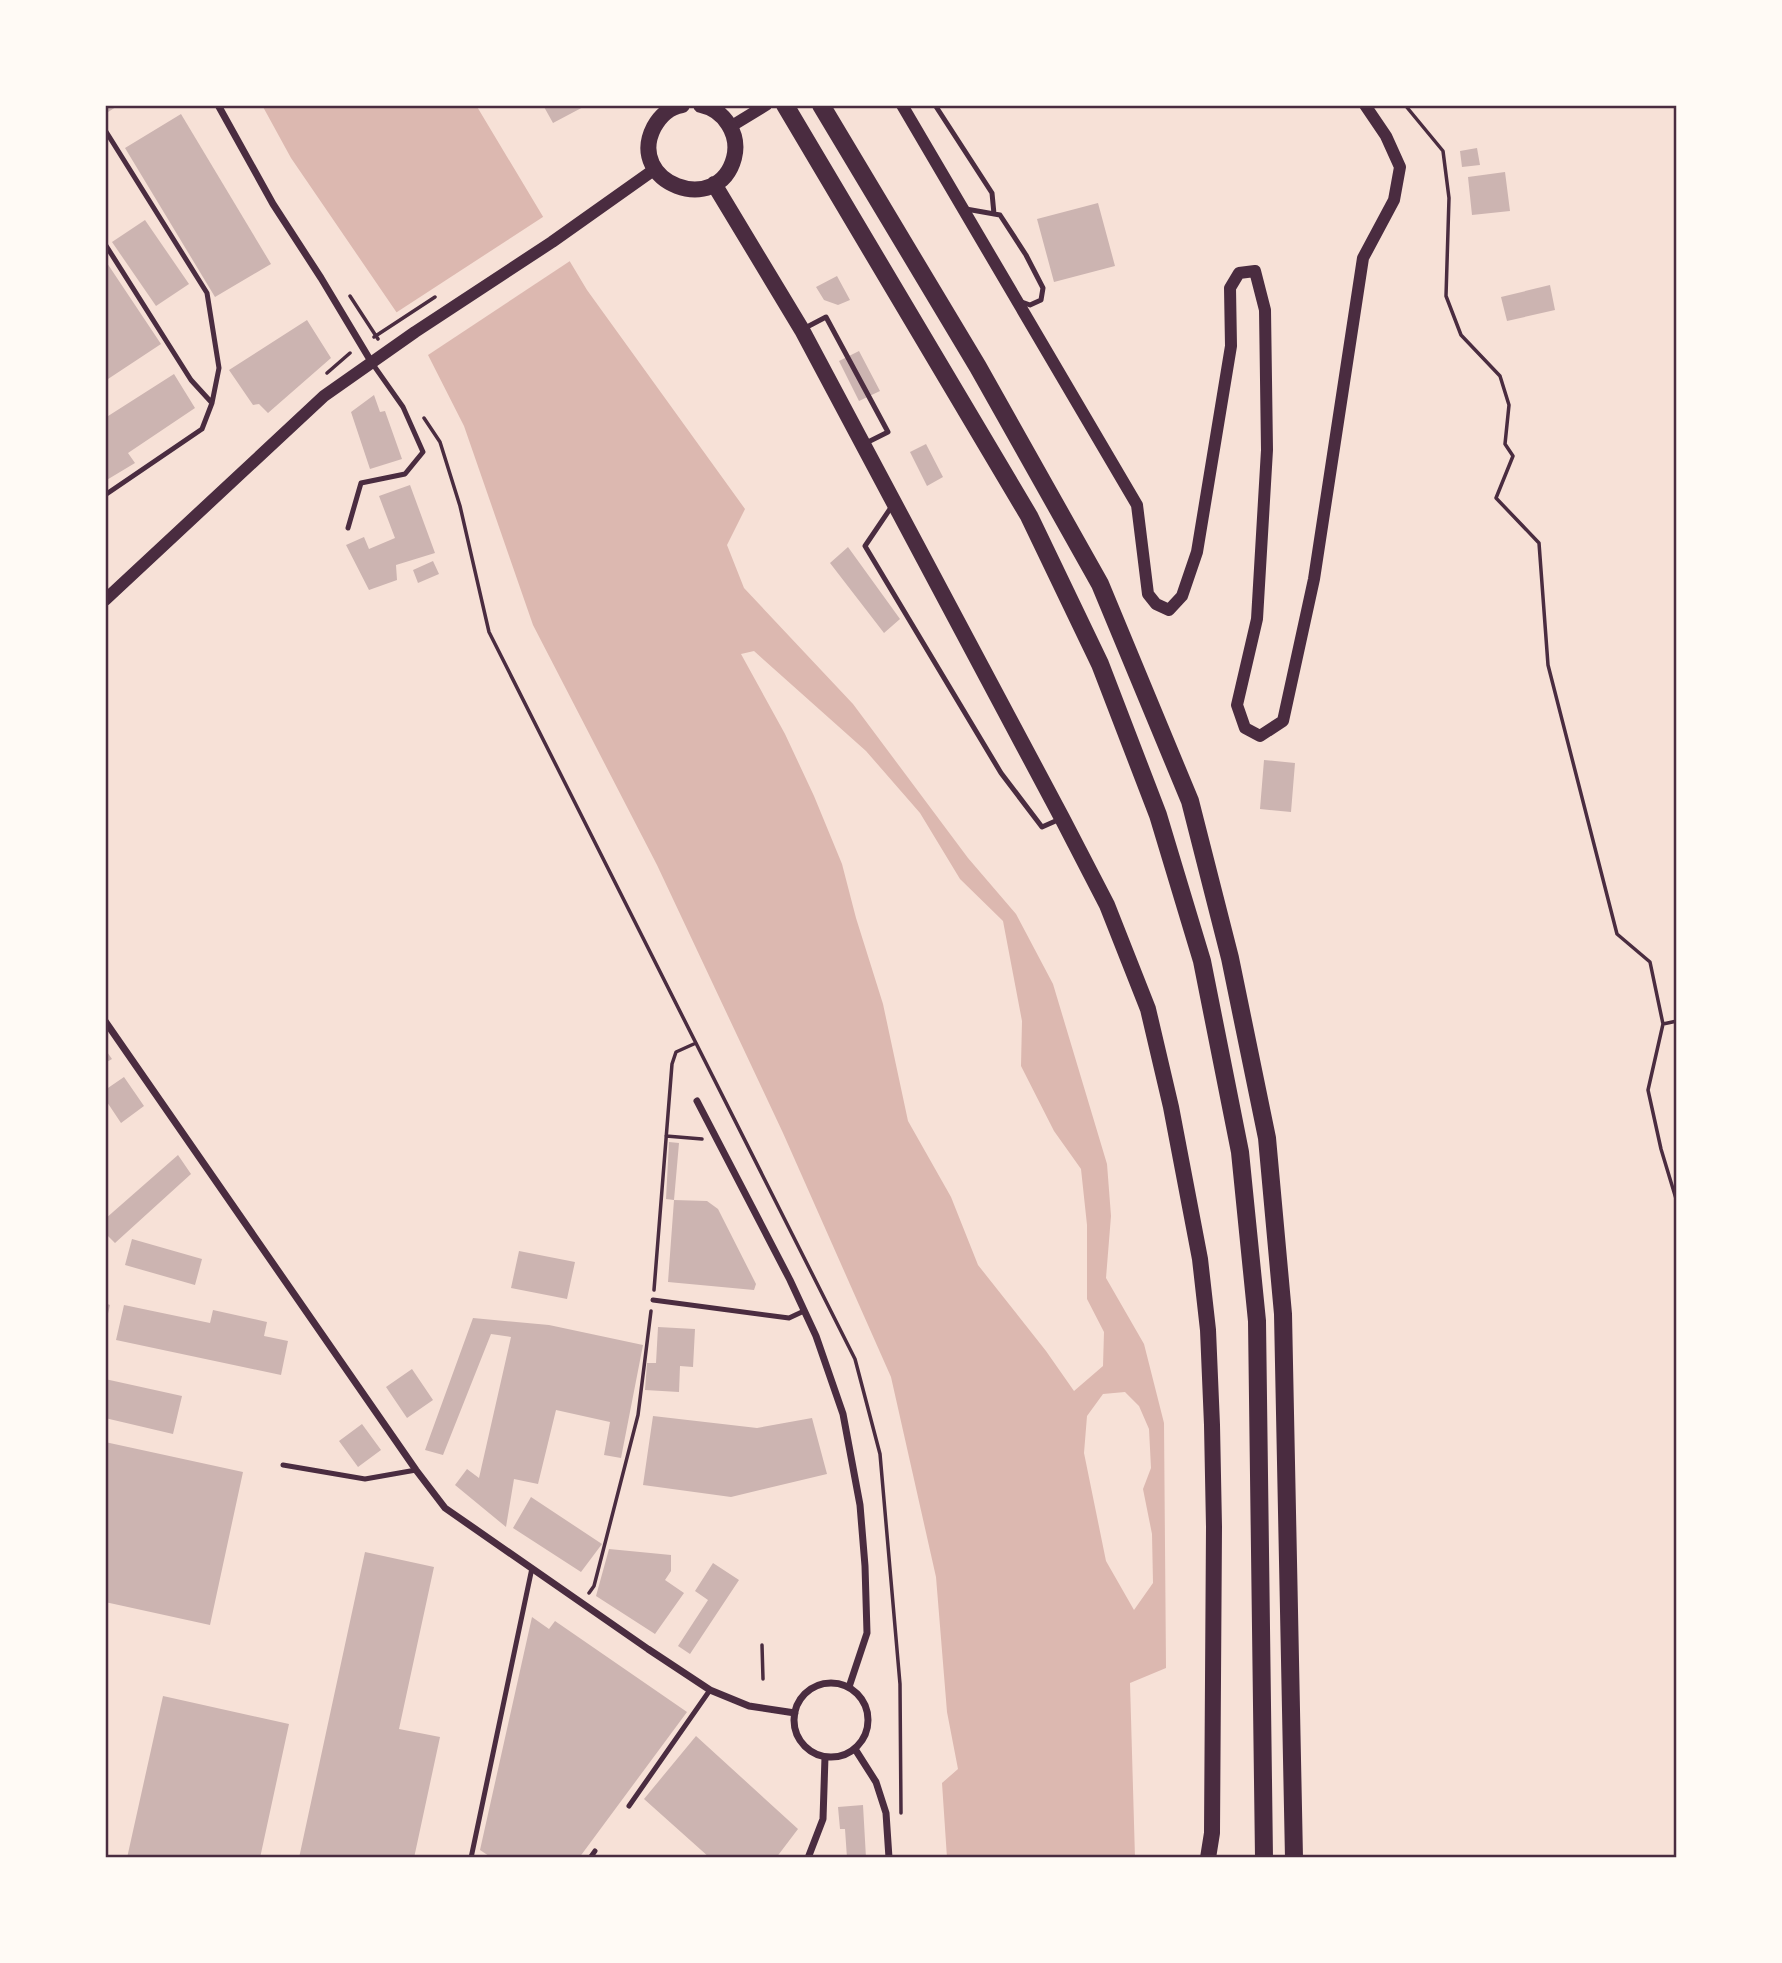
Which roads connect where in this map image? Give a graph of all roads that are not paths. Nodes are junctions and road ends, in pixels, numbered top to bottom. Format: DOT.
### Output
graph roads {
  1 [pos="218,105"];
  2 [pos="679,105"];
  3 [pos="701,105"];
  4 [pos="766,105"];
  5 [pos="785,105"];
  6 [pos="902,105"];
  7 [pos="935,105"];
  8 [pos="1365,105"];
  9 [pos="822,107"];
  10 [pos="730,127"];
  11 [pos="105,130"];
  12 [pos="655,169"];
  13 [pos="714,184"];
  14 [pos="961,206"];
  15 [pos="994,214"];
  16 [pos="105,244"];
  17 [pos="1016,300"];
  18 [pos="802,330"];
  19 [pos="372,363"];
  20 [pos="212,403"];
  21 [pos="864,445"];
  22 [pos="105,495"];
  23 [pos="894,503"];
  24 [pos="348,528"];
  25 [pos="105,600"];
  26 [pos="1062,818"];
  27 [pos="105,1021"];
  28 [pos="698,1101"];
  29 [pos="653,1300"];
  30 [pos="804,1311"];
  31 [pos="283,1465"];
  32 [pos="416,1470"];
  33 [pos="532,1568"];
  34 [pos="849,1687"];
  35 [pos="710,1690"];
  36 [pos="795,1713"];
  37 [pos="855,1749"];
  38 [pos="825,1757"];
  39 [pos="629,1806"];
  40 [pos="1212,1833"];
  41 [pos="595,1851"];
  42 [pos="471,1858"];
  43 [pos="590,1858"];
  44 [pos="808,1858"];
  45 [pos="889,1858"];
  46 [pos="1208,1858"];
  47 [pos="1217,1858"];
  48 [pos="1264,1858"];
  49 [pos="1294,1858"];
  1 -- 19 [label="street"];
  2 -- 12 [label="main road"];
  3 -- 10 [label="main road"];
  4 -- 10 [label="street"];
  5 -- 48 [label="highway"];
  6 -- 14 [label="street"];
  7 -- 15 [label="lane"];
  8 -- 17 [label="street"];
  9 -- 49 [label="highway"];
  10 -- 13 [label="main road"];
  11 -- 20 [label="lane"];
  12 -- 13 [label="main road"];
  12 -- 19 [label="street"];
  13 -- 18 [label="main road"];
  14 -- 15 [label="lane"];
  14 -- 17 [label="street"];
  15 -- 17 [label="lane"];
  16 -- 20 [label="lane"];
  18 -- 21 [label="main road"];
  18 -- 21 [label="lane"];
  19 -- 24 [label="lane"];
  19 -- 25 [label="street"];
  20 -- 22 [label="lane"];
  21 -- 23 [label="main road"];
  23 -- 26 [label="main road"];
  23 -- 26 [label="lane"];
  26 -- 40 [label="main road"];
  27 -- 32 [label="street"];
  28 -- 30 [label="street"];
  29 -- 30 [label="lane"];
  30 -- 34 [label="street"];
  31 -- 32 [label="lane"];
  32 -- 33 [label="street"];
  33 -- 35 [label="street"];
  33 -- 42 [label="lane"];
  34 -- 36 [label="street"];
  34 -- 37 [label="street"];
  35 -- 36 [label="street"];
  35 -- 39 [label="lane"];
  36 -- 38 [label="street"];
  37 -- 38 [label="street"];
  37 -- 45 [label="street"];
  38 -- 44 [label="street"];
  40 -- 46 [label="main road"];
  40 -- 47 [label="main road"];
  41 -- 43 [label="lane"];
}
